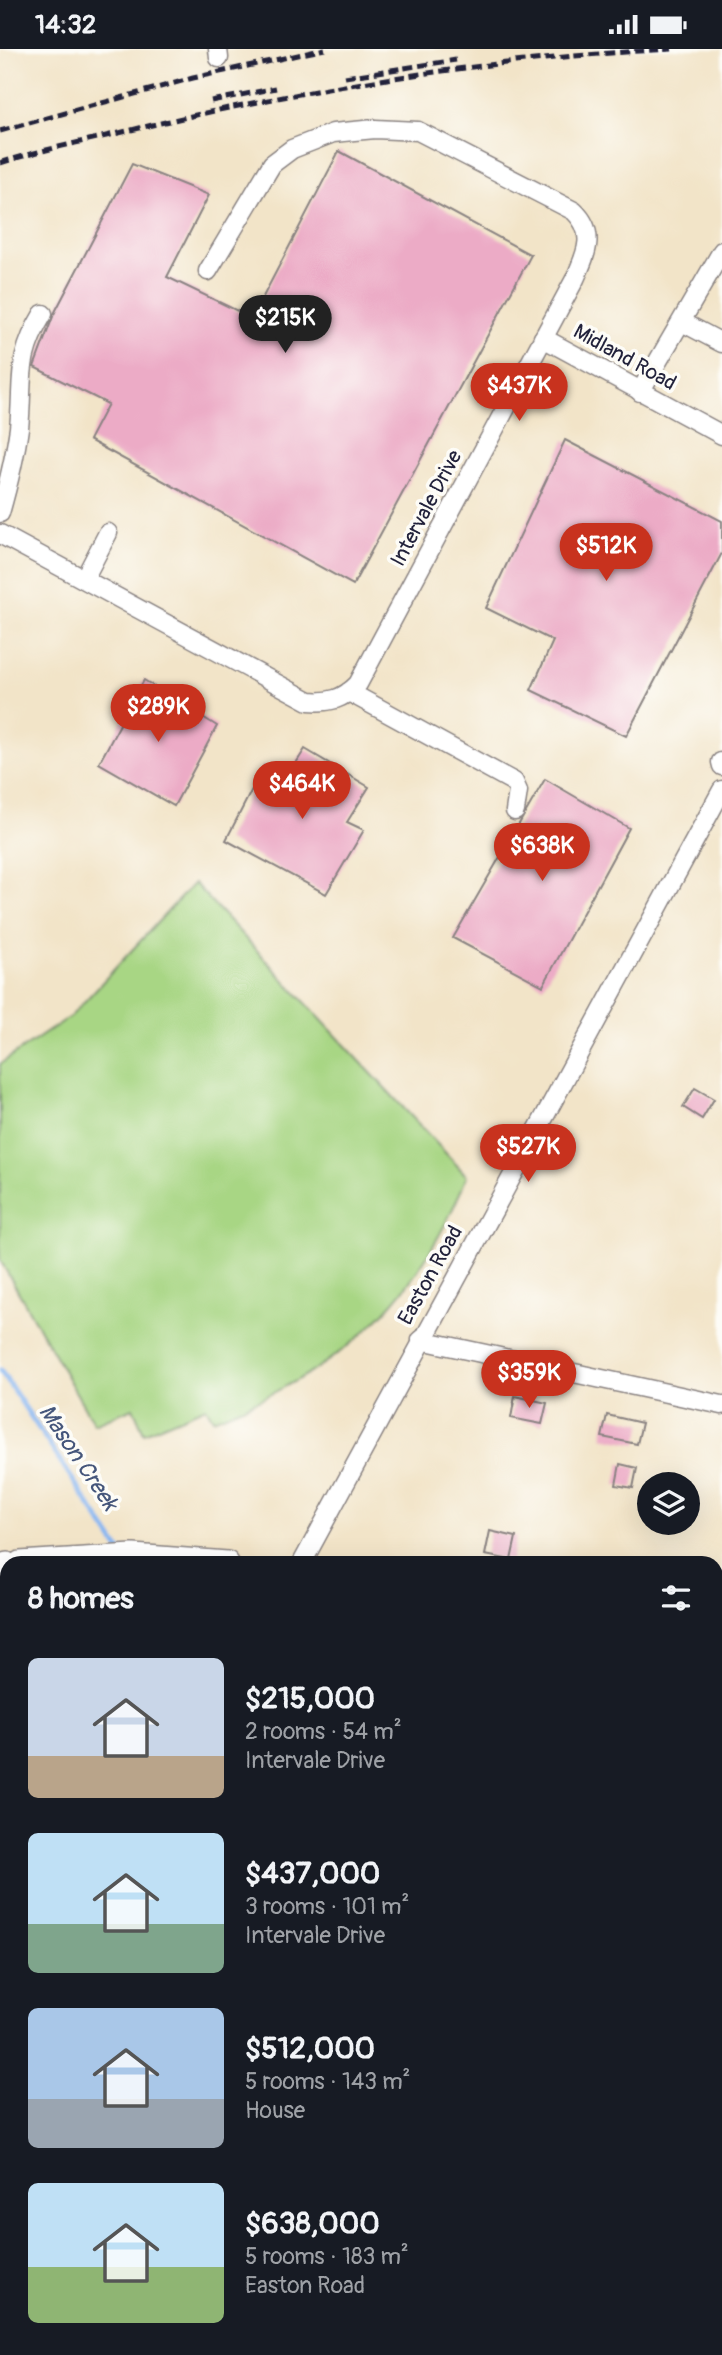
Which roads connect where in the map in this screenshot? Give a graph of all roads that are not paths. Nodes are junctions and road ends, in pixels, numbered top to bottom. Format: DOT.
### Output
graph roads {
  1 [pos="722,251"];
  2 [pos="208,271"];
  3 [pos="705,282"];
  4 [pos="722,291"];
  5 [pos="43,314"];
  6 [pos="682,322"];
  7 [pos="543,338"];
  8 [pos="722,344"];
  9 [pos="640,392"];
  10 [pos="722,435"];
  11 [pos="0,513"];
  12 [pos="108,533"];
  13 [pos="0,534"];
  14 [pos="85,579"];
  15 [pos="349,692"];
  16 [pos="722,789"];
  17 [pos="515,811"];
  18 [pos="421,1340"];
  19 [pos="722,1405"];
  20 [pos="306,1556"];
  1 -- 3 [label="street"];
  2 -- 7 [label="street, Intervale Drive"];
  3 -- 4 [label="street"];
  3 -- 6 [label="street"];
  5 -- 11 [label="street"];
  6 -- 8 [label="street"];
  6 -- 9 [label="street"];
  7 -- 9 [label="street, Midland Road"];
  7 -- 15 [label="street, Intervale Drive"];
  9 -- 10 [label="street, Midland Road"];
  12 -- 14 [label="street"];
  13 -- 14 [label="street"];
  14 -- 15 [label="street"];
  15 -- 17 [label="street"];
  16 -- 18 [label="street, Easton Road"];
  18 -- 19 [label="street"];
  18 -- 20 [label="street, Easton Road"];
}
